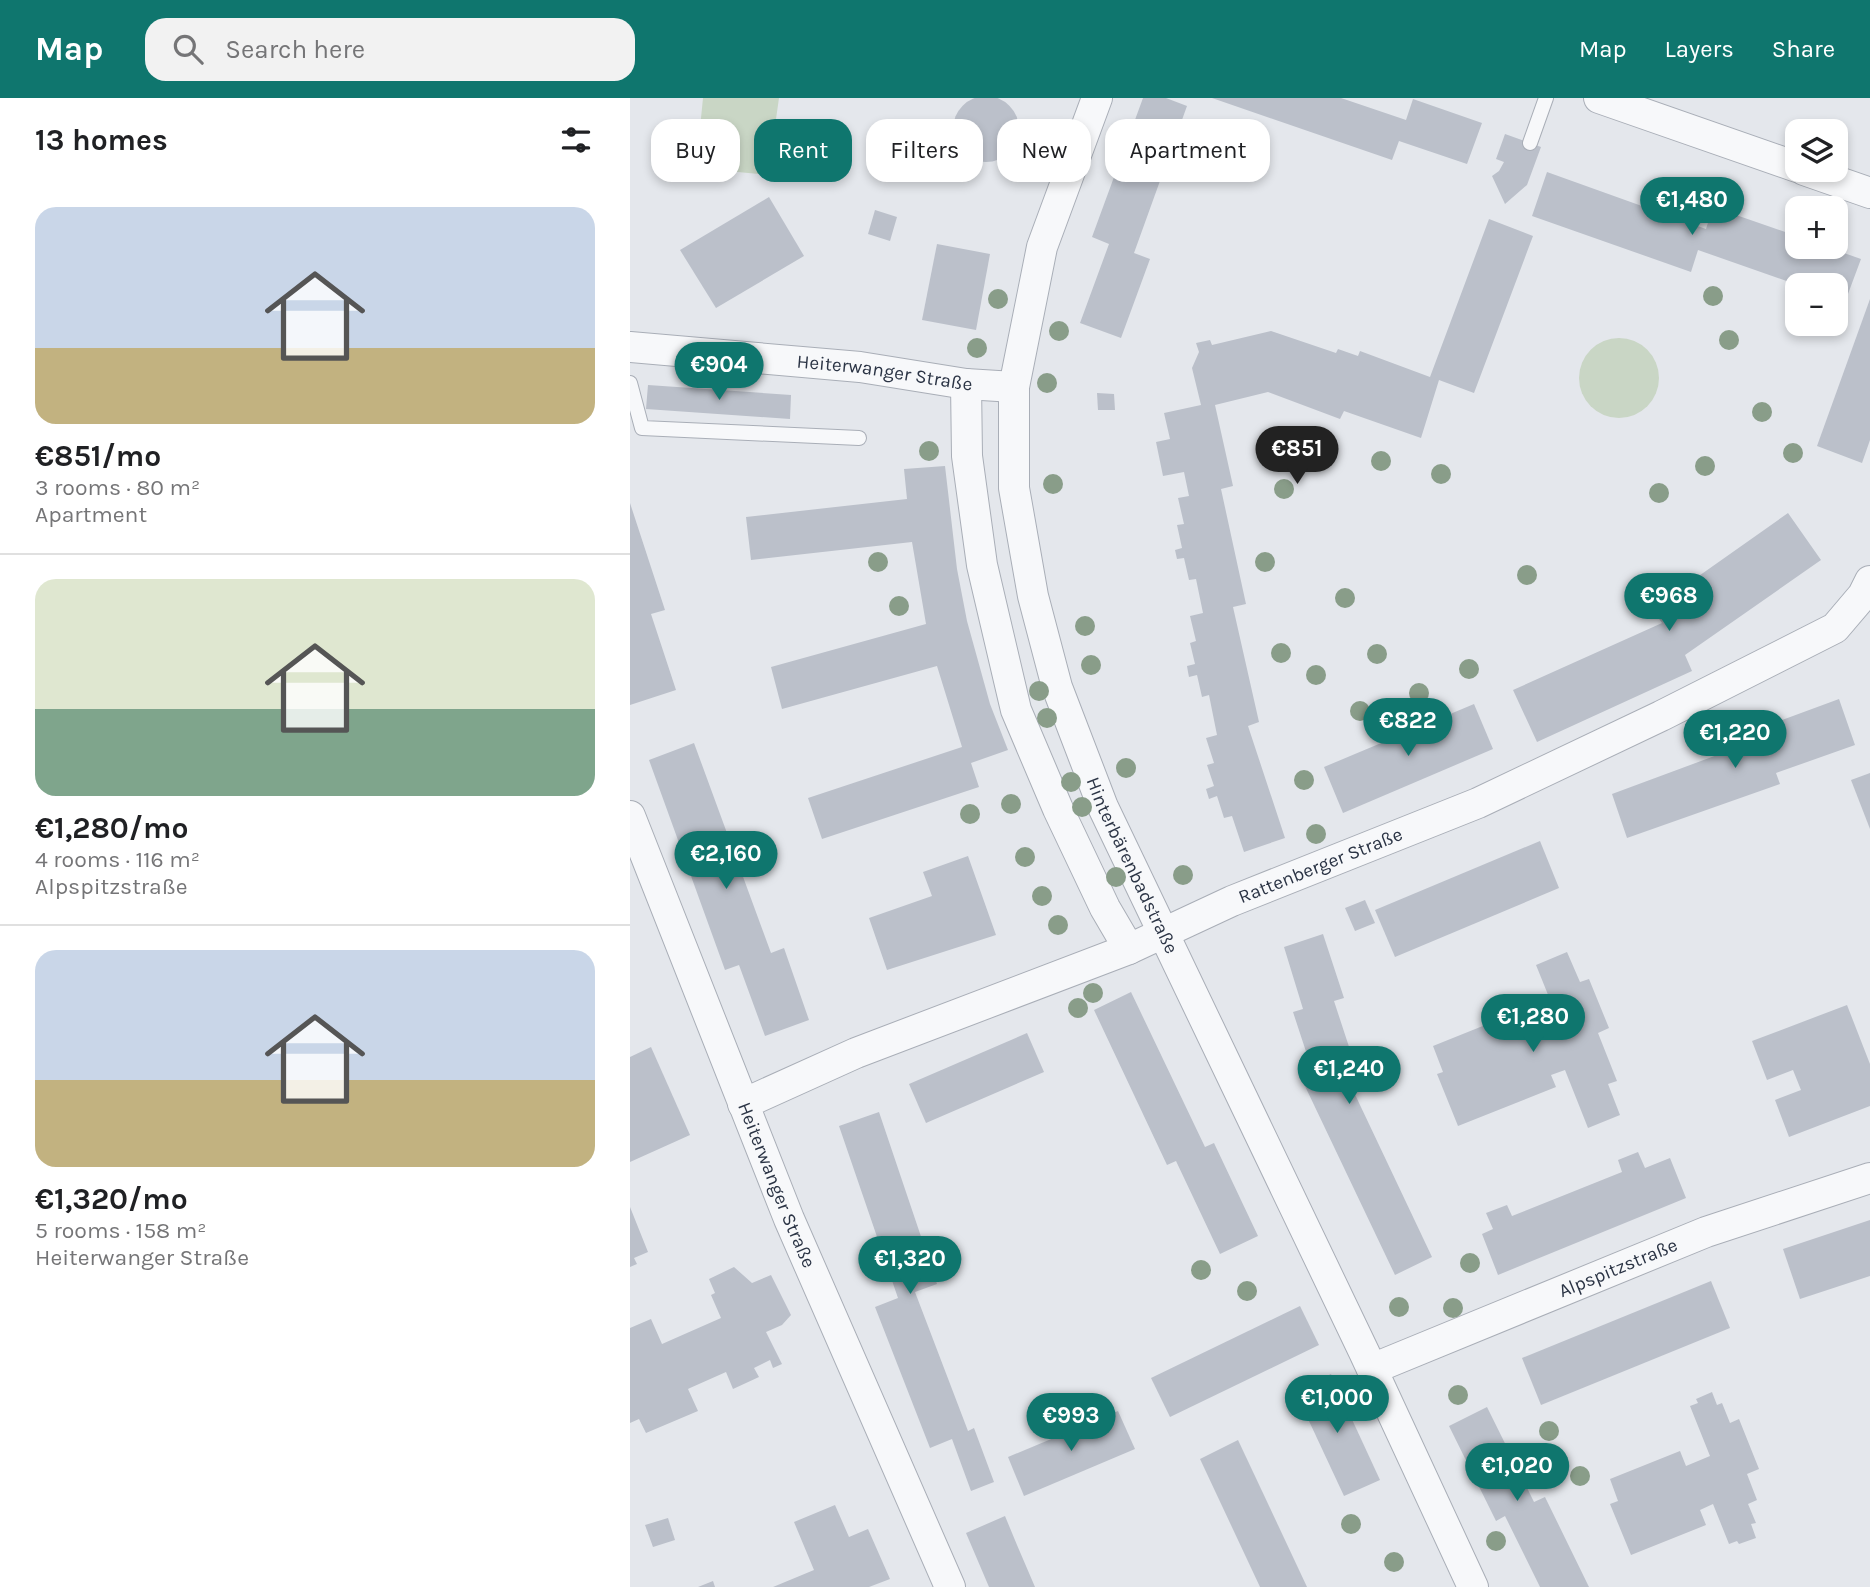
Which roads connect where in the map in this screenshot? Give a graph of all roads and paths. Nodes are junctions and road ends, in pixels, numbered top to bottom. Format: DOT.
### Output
graph roads {
  1 [pos="1097,98"];
  2 [pos="1546,98"];
  3 [pos="1604,99"];
  4 [pos="1530,143"];
  5 [pos="1785,162"];
  6 [pos="1838,182"];
  7 [pos="1870,193"];
  8 [pos="630,347"];
  9 [pos="630,383"];
  10 [pos="966,384"];
  11 [pos="1014,387"];
  12 [pos="859,438"];
  13 [pos="1870,581"];
  14 [pos="630,816"];
  15 [pos="1165,933"];
  16 [pos="1129,949"];
  17 [pos="743,1104"];
  18 [pos="1870,1178"];
  19 [pos="1372,1369"];
  20 [pos="950,1587"];
  21 [pos="1473,1587"];
  1 -- 11 [label="street, Hinterbärenbadstraße"];
  2 -- 4 [label="lane"];
  3 -- 5 [label="street"];
  6 -- 7 [label="street"];
  8 -- 10 [label="street, Heiterwanger Straße"];
  9 -- 12 [label="lane"];
  10 -- 11 [label="street, Heiterwanger Straße"];
  10 -- 16 [label="street, Hinterbärenbadstraße"];
  11 -- 15 [label="street, Hinterbärenbadstraße"];
  13 -- 15 [label="street, Rattenberger Straße"];
  14 -- 17 [label="street, Heiterwanger Straße"];
  15 -- 16 [label="street, Rattenberger Straße"];
  15 -- 19 [label="street, Hinterbärenbadstraße"];
  16 -- 17 [label="street, Rattenberger Straße"];
  17 -- 20 [label="street, Heiterwanger Straße"];
  18 -- 19 [label="street, Alpspitzstraße"];
  19 -- 21 [label="street, Hinterbärenbadstraße"];
}
